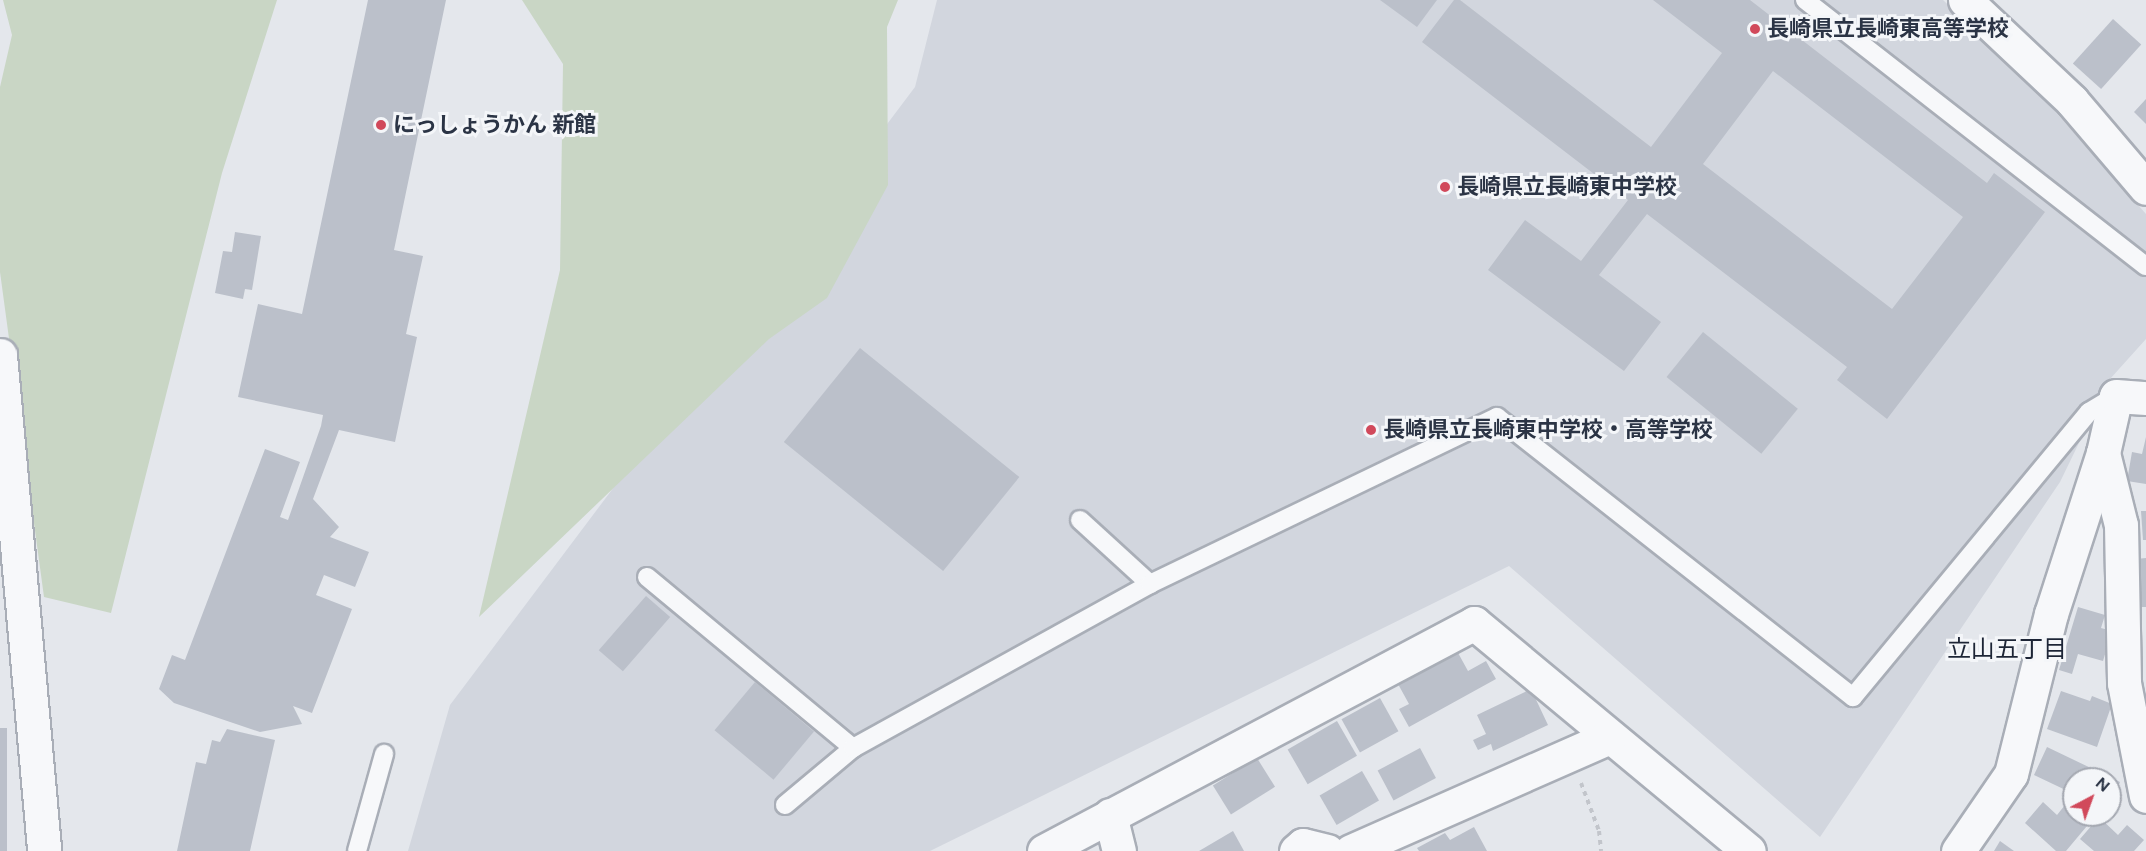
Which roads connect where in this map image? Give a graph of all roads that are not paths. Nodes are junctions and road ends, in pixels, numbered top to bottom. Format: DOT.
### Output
graph roads {
  1 [pos="1805,0"];
  2 [pos="1965,0"];
  3 [pos="2146,188"];
  4 [pos="2146,266"];
  5 [pos="0,355"];
  6 [pos="2131,397"];
  7 [pos="2103,453"];
  8 [pos="1080,520"];
  9 [pos="647,577"];
  10 [pos="1150,584"];
  11 [pos="1610,737"];
  12 [pos="853,748"];
  13 [pos="384,754"];
  14 [pos="2146,796"];
  15 [pos="785,805"];
  16 [pos="1110,815"];
  17 [pos="44,851"];
  18 [pos="357,851"];
  19 [pos="1044,851"];
  20 [pos="1119,851"];
  21 [pos="1296,851"];
  22 [pos="1327,851"];
  23 [pos="1351,851"];
  24 [pos="1749,851"];
  25 [pos="1958,851"];
  1 -- 4 [label="lane"];
  2 -- 3 [label="street"];
  5 -- 17 [label="street"];
  6 -- 7 [label="street"];
  6 -- 10 [label="lane"];
  7 -- 14 [label="street"];
  7 -- 25 [label="street"];
  8 -- 10 [label="lane"];
  9 -- 12 [label="lane"];
  10 -- 12 [label="lane"];
  11 -- 16 [label="street"];
  11 -- 23 [label="street"];
  11 -- 24 [label="street"];
  12 -- 15 [label="lane"];
  13 -- 18 [label="lane"];
  16 -- 19 [label="street"];
  16 -- 20 [label="street"];
  21 -- 22 [label="street"];
}
